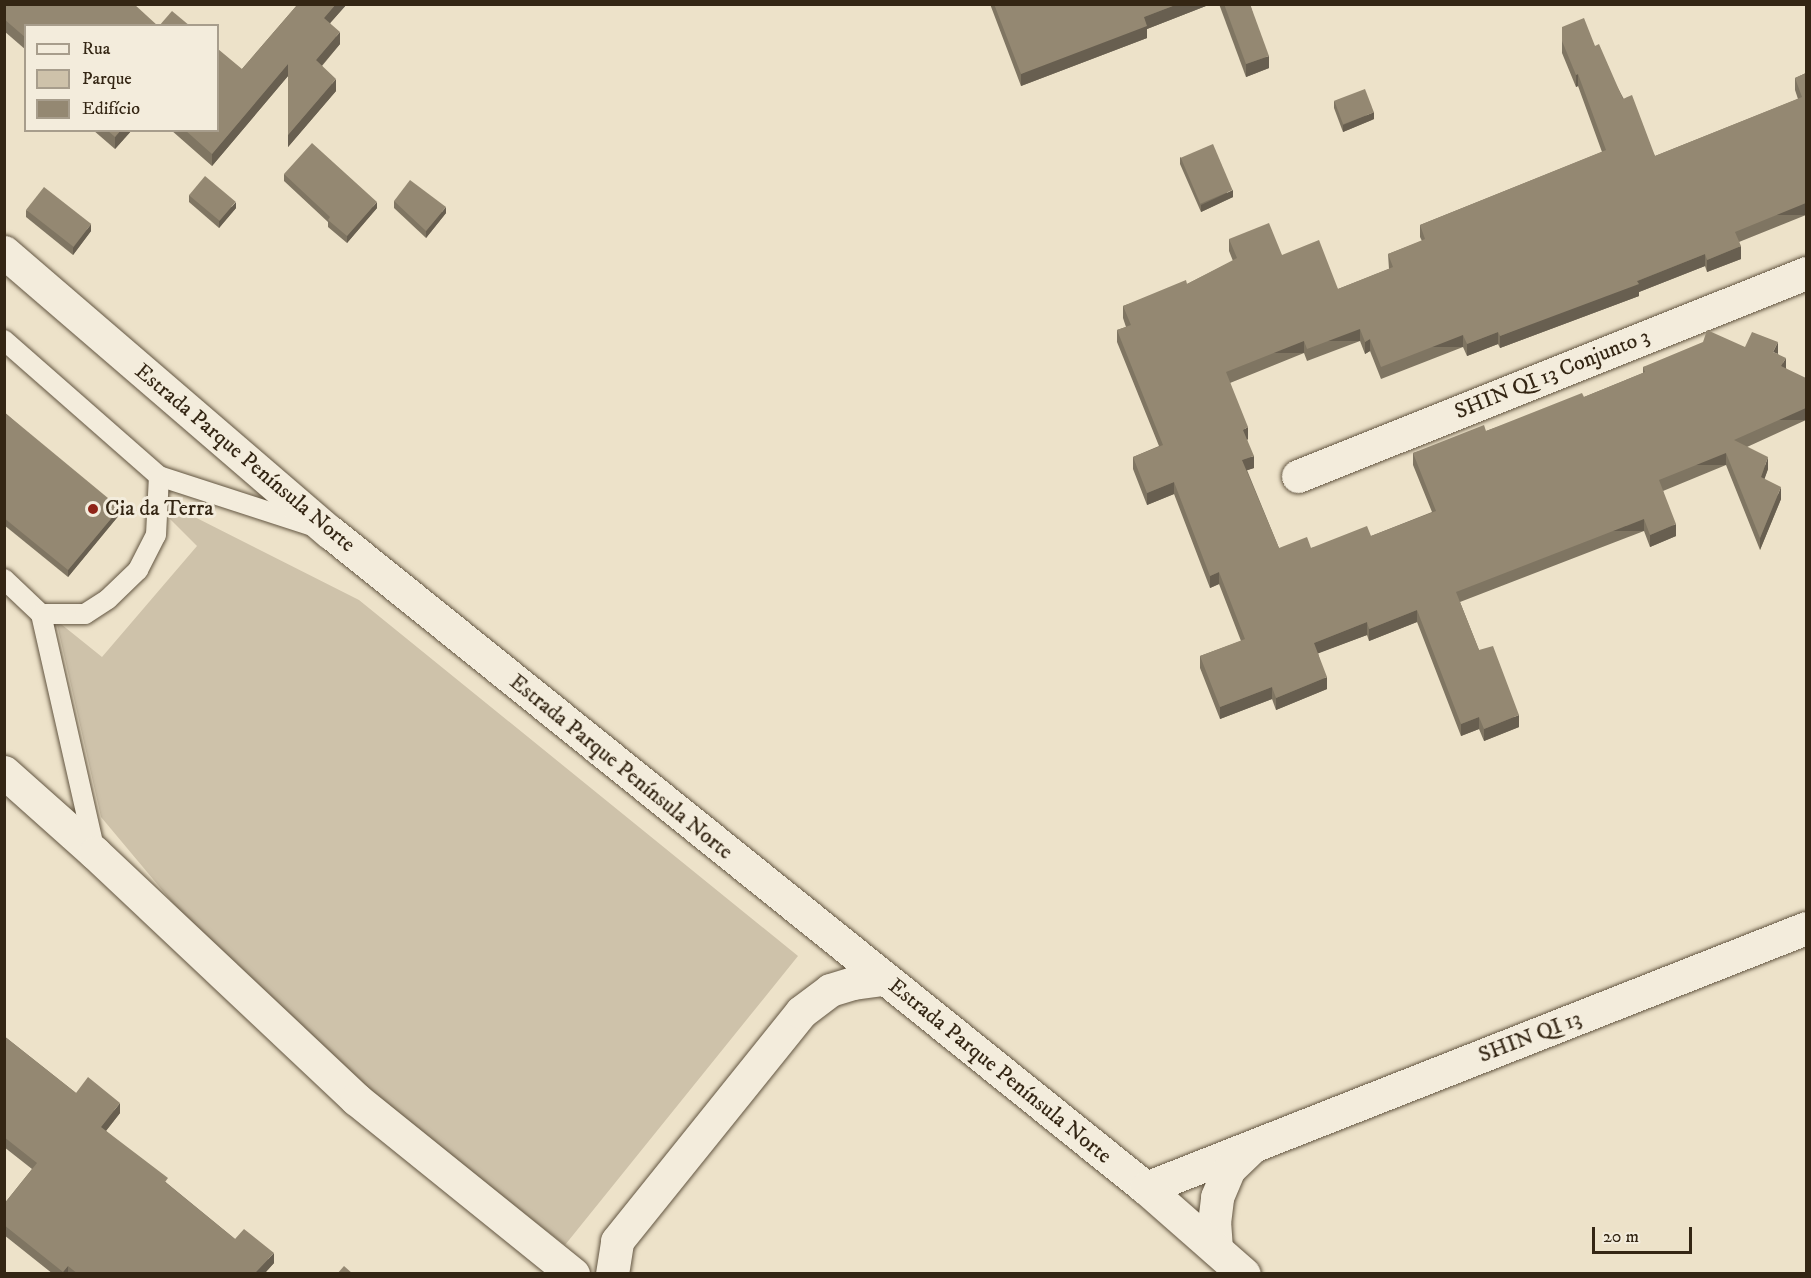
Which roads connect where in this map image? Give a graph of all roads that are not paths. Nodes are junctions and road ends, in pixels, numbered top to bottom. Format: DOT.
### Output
graph roads {
  1 [pos="4,252"];
  2 [pos="1806,273"];
  3 [pos="4,340"];
  4 [pos="159,476"];
  5 [pos="1298,476"];
  6 [pos="330,532"];
  7 [pos="4,579"];
  8 [pos="41,614"];
  9 [pos="4,772"];
  10 [pos="95,853"];
  11 [pos="1806,928"];
  12 [pos="883,978"];
  13 [pos="1254,1146"];
  14 [pos="1146,1188"];
  15 [pos="1216,1249"];
  16 [pos="573,1274"];
  17 [pos="612,1274"];
  18 [pos="1244,1274"];
  1 -- 6 [label="main road, Estrada Parque Península Norte"];
  2 -- 5 [label="main road, SHIN QI 13 Conjunto 3"];
  3 -- 4 [label="lane"];
  4 -- 6 [label="lane"];
  4 -- 8 [label="lane"];
  6 -- 12 [label="main road, Estrada Parque Península Norte"];
  7 -- 8 [label="lane"];
  8 -- 10 [label="lane"];
  9 -- 10 [label="main road"];
  10 -- 16 [label="main road"];
  11 -- 13 [label="main road, SHIN QI 13"];
  12 -- 14 [label="main road, Estrada Parque Península Norte"];
  12 -- 17 [label="main road"];
  13 -- 14 [label="main road, SHIN QI 13"];
  13 -- 15 [label="main road, SHIN QI 13"];
  14 -- 15 [label="main road, Estrada Parque Península Norte"];
  15 -- 18 [label="main road, Estrada Parque Península Norte"];
}
